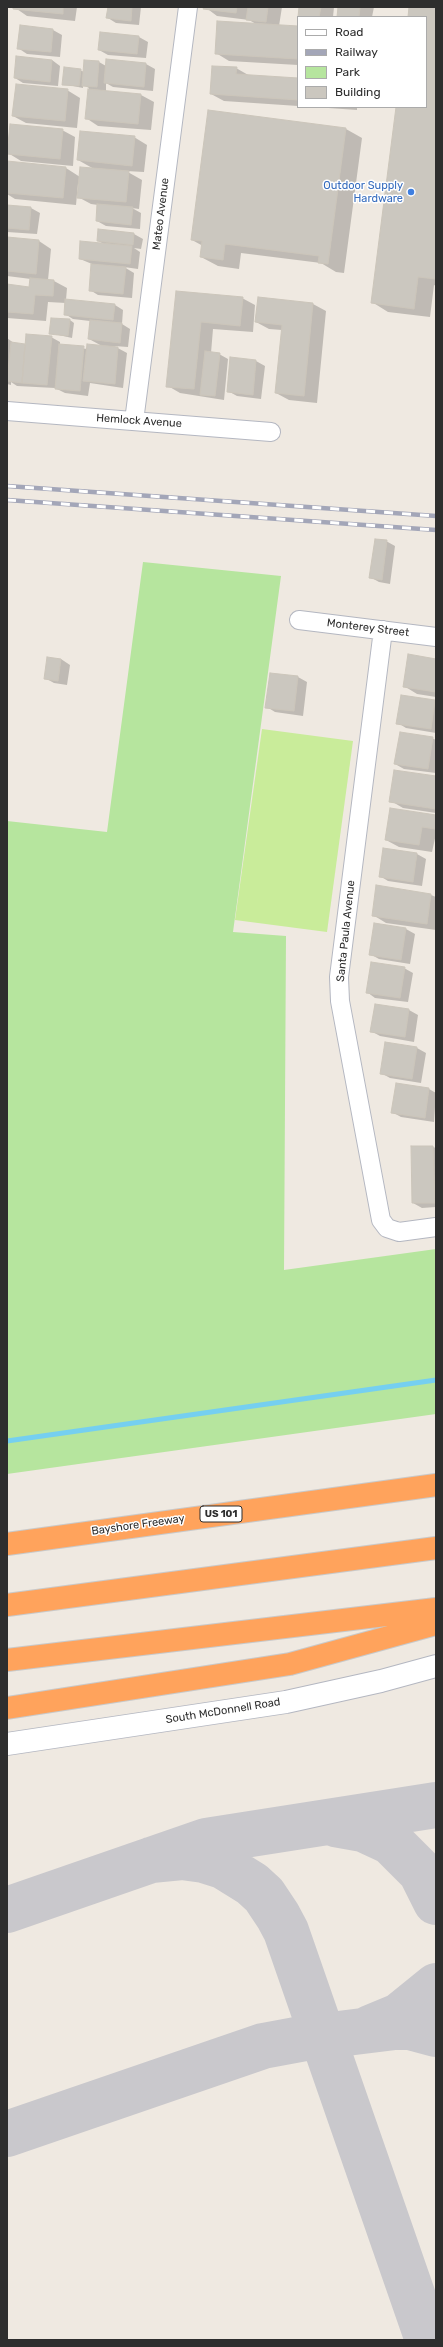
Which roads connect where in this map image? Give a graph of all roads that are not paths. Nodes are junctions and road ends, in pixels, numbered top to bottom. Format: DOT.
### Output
graph roads {
  1 [pos="188,7"];
  2 [pos="7,411"];
  3 [pos="134,421"];
  4 [pos="271,432"];
  5 [pos="299,620"];
  6 [pos="382,630"];
  7 [pos="436,637"];
  8 [pos="436,1227"];
  9 [pos="436,1485"];
  10 [pos="7,1544"];
  11 [pos="436,1548"];
  12 [pos="7,1605"];
  13 [pos="436,1609"];
  14 [pos="436,1624"];
  15 [pos="7,1660"];
  16 [pos="436,1666"];
  17 [pos="7,1708"];
  18 [pos="7,1744"];
  1 -- 3 [label="street, Mateo Avenue"];
  2 -- 3 [label="street, Hemlock Avenue"];
  3 -- 4 [label="street, Hemlock Avenue"];
  5 -- 6 [label="street, Monterey Street"];
  6 -- 7 [label="street, Monterey Street"];
  6 -- 8 [label="street, Santa Paula Avenue"];
  9 -- 10 [label="highway, Bayshore Freeway / US 101"];
  11 -- 12 [label="highway"];
  13 -- 15 [label="highway"];
  14 -- 17 [label="highway"];
  16 -- 18 [label="street, South McDonnell Road"];
}
